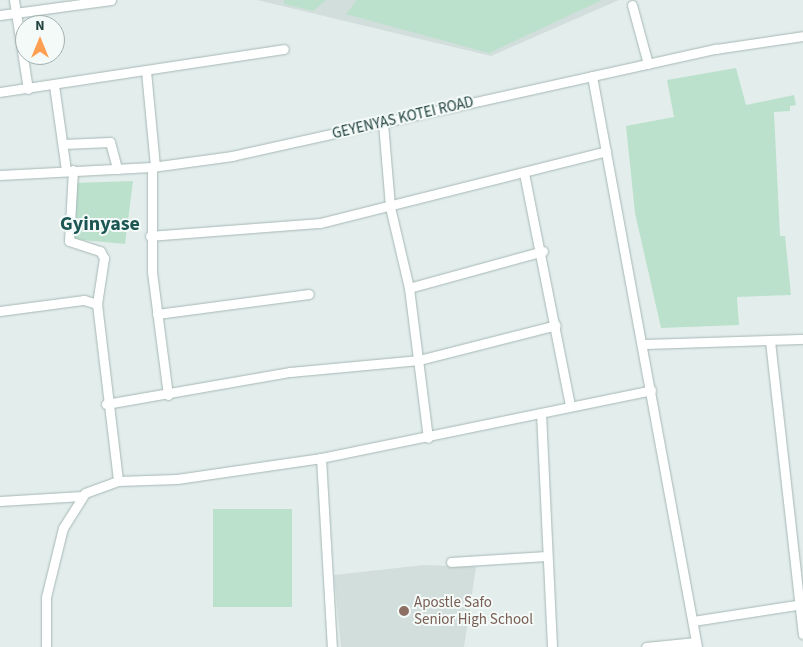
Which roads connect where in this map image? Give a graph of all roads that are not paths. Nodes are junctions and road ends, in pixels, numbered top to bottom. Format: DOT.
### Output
graph roads {
  1 [pos="14,0"];
  2 [pos="111,0"];
  3 [pos="632,4"];
  4 [pos="16,12"];
  5 [pos="0,15"];
  6 [pos="803,36"];
  7 [pos="284,49"];
  8 [pos="648,64"];
  9 [pos="146,71"];
  10 [pos="592,76"];
  11 [pos="54,85"];
  12 [pos="28,89"];
  13 [pos="0,92"];
  14 [pos="383,123"];
  15 [pos="63,144"];
  16 [pos="606,151"];
  17 [pos="154,167"];
  18 [pos="117,169"];
  19 [pos="69,170"];
  20 [pos="524,173"];
  21 [pos="0,175"];
  22 [pos="390,207"];
  23 [pos="150,236"];
  24 [pos="542,251"];
  25 [pos="409,288"];
  26 [pos="309,294"];
  27 [pos="97,304"];
  28 [pos="0,311"];
  29 [pos="157,314"];
  30 [pos="556,325"];
  31 [pos="803,339"];
  32 [pos="770,341"];
  33 [pos="642,344"];
  34 [pos="419,360"];
  35 [pos="651,390"];
  36 [pos="168,395"];
  37 [pos="106,404"];
  38 [pos="570,406"];
  39 [pos="541,413"];
  40 [pos="428,438"];
  41 [pos="321,458"];
  42 [pos="118,481"];
  43 [pos="82,496"];
  44 [pos="0,501"];
  45 [pos="546,556"];
  46 [pos="451,562"];
  47 [pos="801,604"];
  48 [pos="693,621"];
  49 [pos="803,634"];
  50 [pos="697,644"];
  51 [pos="46,647"];
  52 [pos="332,647"];
  53 [pos="552,647"];
  54 [pos="646,647"];
  1 -- 4 [label="street"];
  2 -- 4 [label="street"];
  3 -- 8 [label="street"];
  4 -- 5 [label="street"];
  4 -- 12 [label="street"];
  6 -- 8 [label="street, GEYENYAS KOTEI ROAD"];
  7 -- 9 [label="street"];
  8 -- 10 [label="street, GEYENYAS KOTEI ROAD"];
  9 -- 11 [label="street"];
  9 -- 17 [label="street"];
  10 -- 14 [label="street, GEYENYAS KOTEI ROAD"];
  10 -- 16 [label="street"];
  11 -- 12 [label="street"];
  11 -- 15 [label="street"];
  12 -- 13 [label="street"];
  14 -- 17 [label="street, GEYENYAS KOTEI ROAD"];
  14 -- 22 [label="street"];
  15 -- 18 [label="street"];
  15 -- 19 [label="street"];
  16 -- 20 [label="street"];
  16 -- 33 [label="street"];
  17 -- 18 [label="street, GEYENYAS KOTEI ROAD"];
  17 -- 23 [label="street"];
  18 -- 19 [label="street, GEYENYAS KOTEI ROAD"];
  19 -- 21 [label="street, GEYENYAS KOTEI ROAD"];
  19 -- 27 [label="street"];
  20 -- 22 [label="street"];
  20 -- 24 [label="street"];
  22 -- 23 [label="street"];
  22 -- 25 [label="street"];
  23 -- 29 [label="street"];
  24 -- 25 [label="street"];
  24 -- 30 [label="street"];
  25 -- 34 [label="street"];
  26 -- 29 [label="street"];
  27 -- 28 [label="street"];
  27 -- 37 [label="street"];
  29 -- 36 [label="street"];
  30 -- 34 [label="street"];
  30 -- 38 [label="street"];
  31 -- 32 [label="street"];
  32 -- 33 [label="street"];
  32 -- 47 [label="street"];
  33 -- 35 [label="street"];
  34 -- 36 [label="street"];
  34 -- 40 [label="street"];
  35 -- 38 [label="street"];
  35 -- 48 [label="street"];
  36 -- 37 [label="street"];
  37 -- 42 [label="street"];
  38 -- 39 [label="street"];
  39 -- 40 [label="street"];
  39 -- 45 [label="street"];
  40 -- 41 [label="street"];
  41 -- 42 [label="street"];
  41 -- 52 [label="street"];
  42 -- 43 [label="street"];
  43 -- 44 [label="street"];
  43 -- 51 [label="street"];
  45 -- 46 [label="street"];
  45 -- 53 [label="street"];
  47 -- 48 [label="street"];
  47 -- 49 [label="street"];
  48 -- 50 [label="street"];
  50 -- 54 [label="street"];
}
